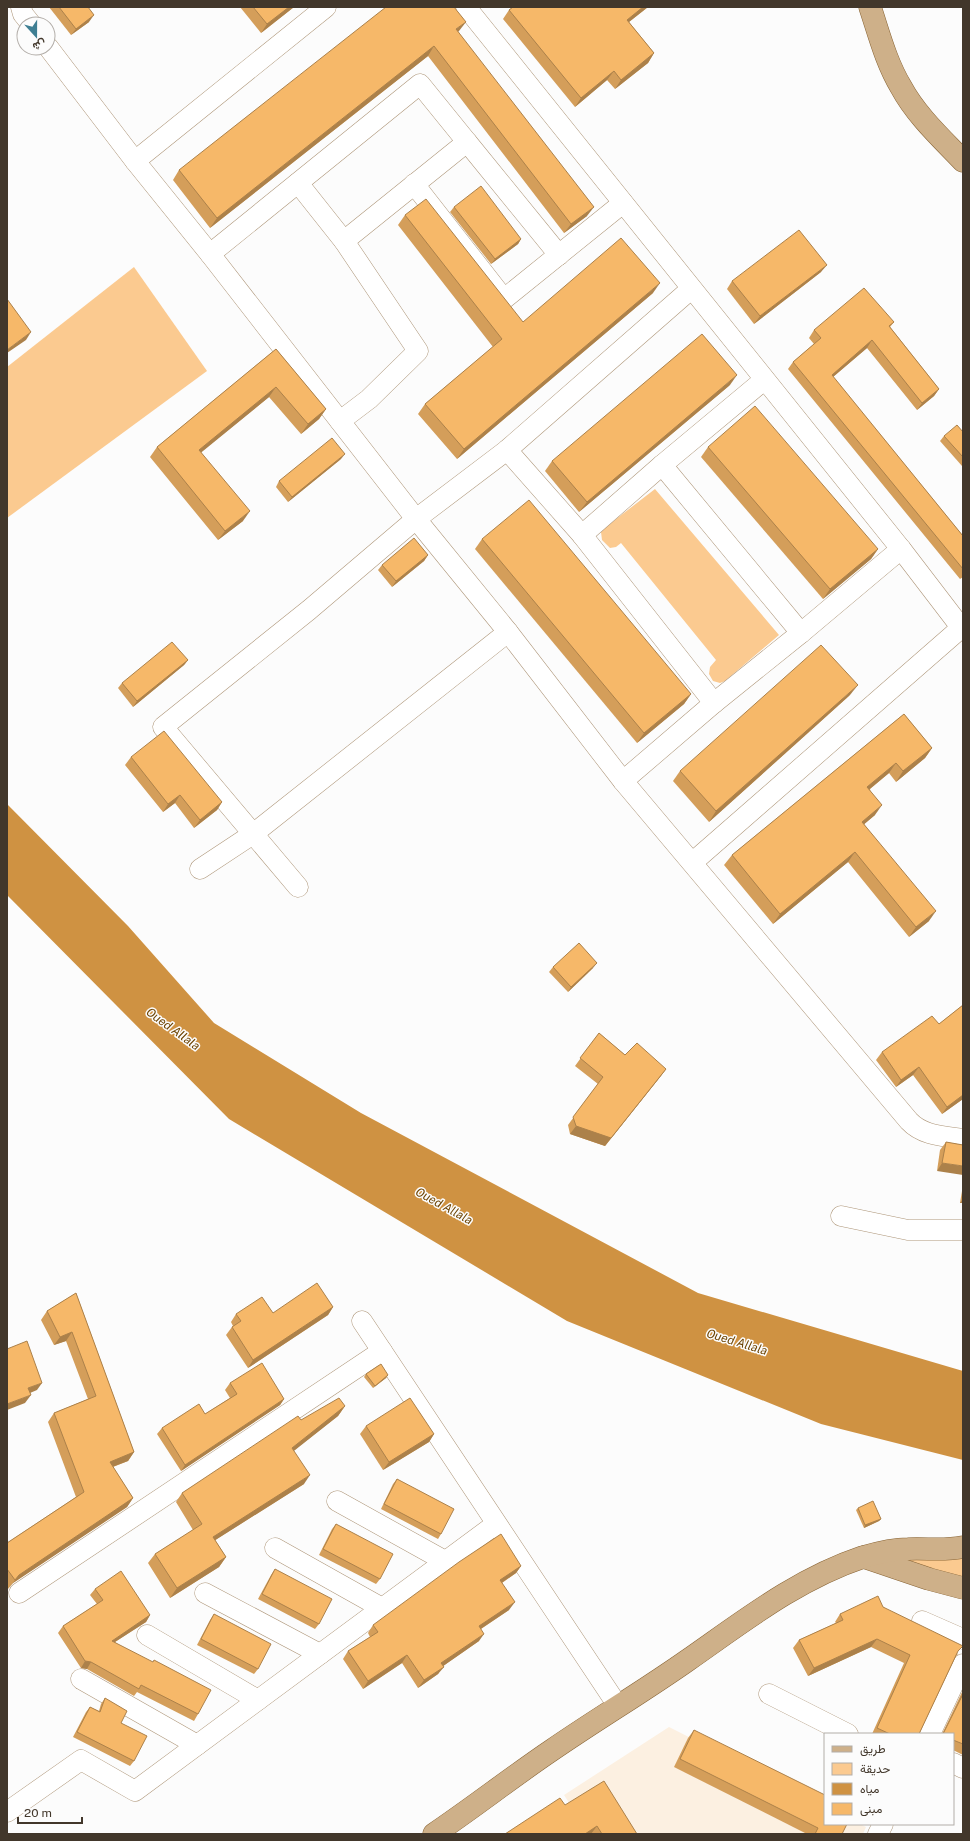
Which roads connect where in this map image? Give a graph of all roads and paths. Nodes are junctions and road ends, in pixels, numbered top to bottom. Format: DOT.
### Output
graph roads {
  1 [pos="326,7"];
  2 [pos="466,7"];
  3 [pos="870,7"];
  4 [pos="55,56"];
  5 [pos="467,142"];
  6 [pos="135,161"];
  7 [pos="963,161"];
  8 [pos="298,183"];
  9 [pos="414,184"];
  10 [pos="623,203"];
  11 [pos="344,241"];
  12 [pos="210,254"];
  13 [pos="559,255"];
  14 [pos="691,289"];
  15 [pos="764,380"];
  16 [pos="340,422"];
  17 [pos="507,450"];
  18 [pos="662,465"];
  19 [pos="416,519"];
  20 [pos="582,535"];
  21 [pos="901,549"];
  22 [pos="962,629"];
  23 [pos="508,632"];
  24 [pos="801,633"];
  25 [pos="714,703"];
  26 [pos="623,781"];
  27 [pos="253,834"];
  28 [pos="693,862"];
  29 [pos="200,869"];
  30 [pos="298,887"];
  31 [pos="963,1139"];
  32 [pos="841,1216"];
  33 [pos="963,1230"];
  34 [pos="362,1321"];
  35 [pos="382,1351"];
  36 [pos="337,1501"];
  37 [pos="496,1524"];
  38 [pos="963,1547"];
  39 [pos="275,1548"];
  40 [pos="863,1557"];
  41 [pos="445,1561"];
  42 [pos="963,1588"];
  43 [pos="19,1593"];
  44 [pos="205,1593"];
  45 [pos="382,1608"];
  46 [pos="922,1621"];
  47 [pos="147,1635"];
  48 [pos="963,1639"];
  49 [pos="320,1654"];
  50 [pos="963,1664"];
  51 [pos="81,1679"];
  52 [pos="769,1694"];
  53 [pos="258,1700"];
  54 [pos="618,1706"];
  55 [pos="846,1733"];
  56 [pos="930,1733"];
  57 [pos="197,1745"];
  58 [pos="954,1764"];
  59 [pos="963,1768"];
  60 [pos="7,1812"];
  61 [pos="882,1825"];
  62 [pos="434,1834"];
  63 [pos="878,1834"];
  1 -- 6 [label="street"];
  2 -- 10 [label="street"];
  3 -- 7 [label="main road"];
  4 -- 6 [label="street"];
  5 -- 8 [label="street"];
  5 -- 9 [label="street"];
  5 -- 13 [label="street"];
  6 -- 12 [label="street"];
  8 -- 11 [label="street"];
  8 -- 12 [label="street"];
  9 -- 11 [label="street"];
  9 -- 13 [label="street"];
  10 -- 13 [label="street"];
  10 -- 14 [label="street"];
  11 -- 16 [label="street"];
  12 -- 16 [label="street"];
  14 -- 15 [label="street"];
  14 -- 17 [label="street"];
  15 -- 18 [label="street"];
  15 -- 21 [label="street"];
  16 -- 19 [label="street"];
  17 -- 19 [label="street"];
  17 -- 20 [label="street"];
  18 -- 20 [label="street"];
  18 -- 24 [label="street"];
  19 -- 23 [label="street"];
  19 -- 27 [label="street"];
  20 -- 25 [label="street"];
  21 -- 22 [label="street"];
  21 -- 24 [label="street"];
  22 -- 28 [label="street"];
  23 -- 26 [label="street"];
  23 -- 27 [label="street"];
  24 -- 25 [label="street"];
  25 -- 26 [label="street"];
  26 -- 28 [label="street"];
  27 -- 29 [label="street"];
  27 -- 30 [label="street"];
  28 -- 31 [label="street"];
  32 -- 33 [label="street"];
  34 -- 35 [label="street"];
  35 -- 37 [label="street"];
  35 -- 43 [label="street"];
  36 -- 41 [label="street"];
  37 -- 41 [label="street"];
  37 -- 54 [label="street"];
  38 -- 40 [label="main road"];
  39 -- 45 [label="street"];
  40 -- 42 [label="main road"];
  40 -- 54 [label="main road"];
  41 -- 45 [label="street"];
  44 -- 49 [label="street"];
  45 -- 49 [label="street"];
  46 -- 48 [label="street"];
  47 -- 53 [label="street"];
  49 -- 53 [label="street"];
  50 -- 56 [label="street"];
  51 -- 57 [label="street"];
  52 -- 55 [label="street"];
  53 -- 57 [label="street"];
  54 -- 62 [label="main road"];
  57 -- 60 [label="street"];
  58 -- 59 [label="street"];
  61 -- 63 [label="street"];
}
